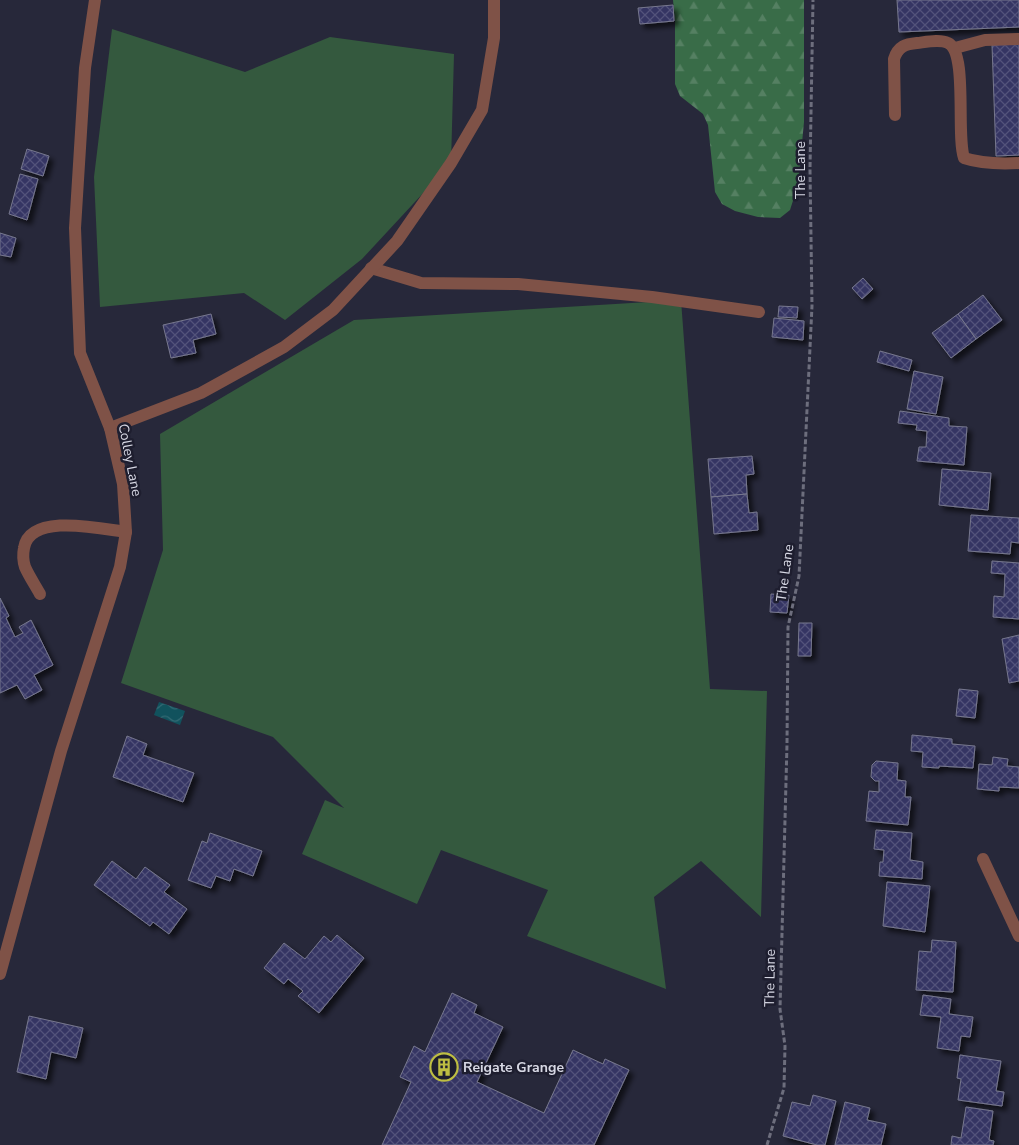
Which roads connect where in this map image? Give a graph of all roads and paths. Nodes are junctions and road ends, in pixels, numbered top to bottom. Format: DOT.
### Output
graph roads {
  1 [pos="96,0"];
  2 [pos="494,0"];
  3 [pos="813,0"];
  4 [pos="1019,39"];
  5 [pos="956,48"];
  6 [pos="895,115"];
  7 [pos="1019,164"];
  8 [pos="371,268"];
  9 [pos="759,312"];
  10 [pos="110,428"];
  11 [pos="126,532"];
  12 [pos="40,594"];
  13 [pos="983,859"];
  14 [pos="1019,936"];
  15 [pos="0,974"];
  16 [pos="767,1145"];
  1 -- 10 [label="street, Colley Lane"];
  2 -- 8 [label="street"];
  3 -- 16 [label="path, The Lane"];
  4 -- 5 [label="street"];
  5 -- 6 [label="street"];
  5 -- 7 [label="street"];
  8 -- 9 [label="street"];
  8 -- 10 [label="street"];
  10 -- 11 [label="street, Colley Lane"];
  11 -- 12 [label="street"];
  11 -- 15 [label="street, Colley Lane"];
  13 -- 14 [label="street"];
}
